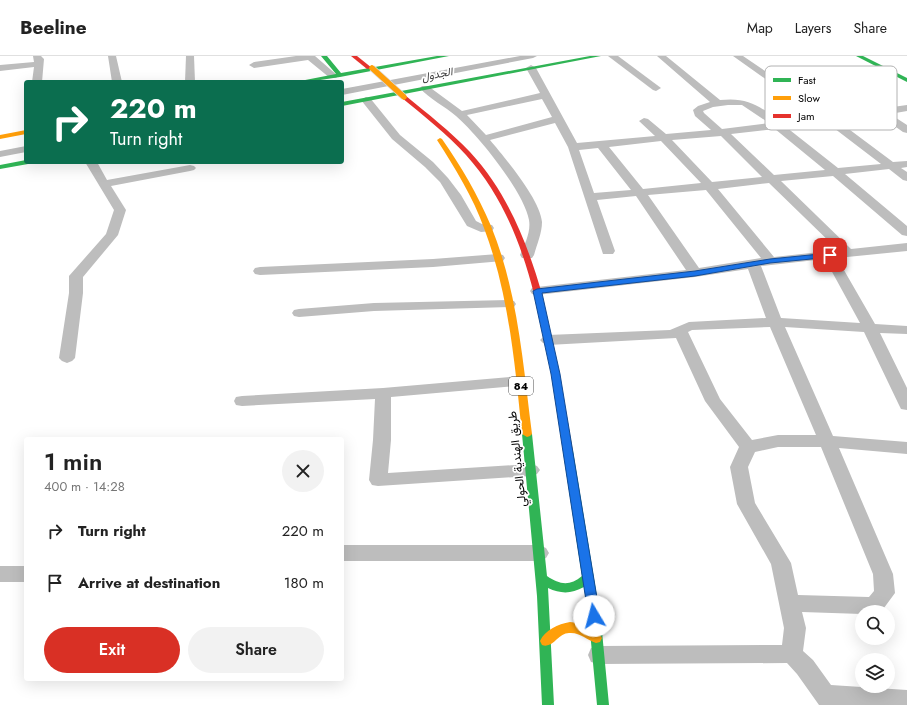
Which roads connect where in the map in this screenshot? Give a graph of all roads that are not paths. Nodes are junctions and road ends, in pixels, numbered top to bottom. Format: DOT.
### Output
graph roads {
  1 [pos="112,56"];
  2 [pos="190,56"];
  3 [pos="324,56"];
  4 [pos="354,56"];
  5 [pos="361,56"];
  6 [pos="391,56"];
  7 [pos="446,56"];
  8 [pos="598,56"];
  9 [pos="612,56"];
  10 [pos="660,56"];
  11 [pos="737,56"];
  12 [pos="859,56"];
  13 [pos="37,60"];
  14 [pos="254,65"];
  15 [pos="398,65"];
  16 [pos="879,66"];
  17 [pos="0,68"];
  18 [pos="371,68"];
  19 [pos="531,68"];
  20 [pos="338,75"];
  21 [pos="765,75"];
  22 [pos="897,75"];
  23 [pos="37,80"];
  24 [pos="117,80"];
  25 [pos="190,80"];
  26 [pos="309,80"];
  27 [pos="907,80"];
  28 [pos="348,83"];
  29 [pos="425,88"];
  30 [pos="656,88"];
  31 [pos="361,94"];
  32 [pos="546,95"];
  33 [pos="403,98"];
  34 [pos="344,103"];
  35 [pos="718,104"];
  36 [pos="907,108"];
  37 [pos="897,110"];
  38 [pos="460,114"];
  39 [pos="765,117"];
  40 [pos="558,119"];
  41 [pos="644,121"];
  42 [pos="897,123"];
  43 [pos="765,128"];
  44 [pos="783,130"];
  45 [pos="844,130"];
  46 [pos="907,130"];
  47 [pos="24,132"];
  48 [pos="721,133"];
  49 [pos="0,137"];
  50 [pos="666,138"];
  51 [pos="483,139"];
  52 [pos="602,144"];
  53 [pos="573,147"];
  54 [pos="24,163"];
  55 [pos="92,164"];
  56 [pos="907,164"];
  57 [pos="891,166"];
  58 [pos="0,167"];
  59 [pos="190,168"];
  60 [pos="836,172"];
  61 [pos="772,178"];
  62 [pos="907,178"];
  63 [pos="103,184"];
  64 [pos="709,186"];
  65 [pos="640,193"];
  66 [pos="591,197"];
  67 [pos="488,228"];
  68 [pos="907,232"];
  69 [pos="906,249"];
  70 [pos="608,251"];
  71 [pos="848,253"];
  72 [pos="527,255"];
  73 [pos="830,255"];
  74 [pos="498,258"];
  75 [pos="770,261"];
  76 [pos="753,263"];
  77 [pos="260,271"];
  78 [pos="695,273"];
  79 [pos="537,291"];
  80 [pos="509,304"];
  81 [pos="299,313"];
  82 [pos="776,322"];
  83 [pos="870,328"];
  84 [pos="907,330"];
  85 [pos="680,331"];
  86 [pos="548,340"];
  87 [pos="67,358"];
  88 [pos="520,381"];
  89 [pos="383,393"];
  90 [pos="242,402"];
  91 [pos="907,406"];
  92 [pos="827,440"];
  93 [pos="748,447"];
  94 [pos="907,448"];
  95 [pos="531,470"];
  96 [pos="344,553"];
  97 [pos="539,553"];
  98 [pos="0,574"];
  99 [pos="24,574"];
  100 [pos="541,578"];
  101 [pos="588,578"];
  102 [pos="790,603"];
  103 [pos="546,641"];
  104 [pos="598,646"];
  105 [pos="792,654"];
  106 [pos="828,700"];
  107 [pos="907,700"];
  108 [pos="548,705"];
  109 [pos="603,705"];
  1 -- 24 [label="street"];
  2 -- 25 [label="street"];
  3 -- 20 [label="main road"];
  4 -- 18 [label="main road, 84"];
  5 -- 18 [label="main road, 84"];
  6 -- 15 [label="main road"];
  7 -- 15 [label="main road"];
  8 -- 19 [label="main road"];
  9 -- 30 [label="street"];
  10 -- 35 [label="street"];
  11 -- 21 [label="street"];
  12 -- 16 [label="main road"];
  13 -- 17 [label="street"];
  13 -- 23 [label="street"];
  14 -- 20 [label="street"];
  15 -- 20 [label="main road"];
  18 -- 33 [label="main road, 84, bridge"];
  19 -- 29 [label="main road"];
  19 -- 32 [label="street"];
  20 -- 26 [label="main road"];
  20 -- 28 [label="main road"];
  22 -- 27 [label="main road"];
  29 -- 31 [label="main road"];
  29 -- 38 [label="street"];
  31 -- 34 [label="main road"];
  31 -- 67 [label="street"];
  32 -- 38 [label="street"];
  32 -- 40 [label="street"];
  33 -- 67 [label="main road, طريق الهندية الحولي / 84"];
  33 -- 72 [label="main road, 84"];
  35 -- 39 [label="street"];
  35 -- 48 [label="street"];
  36 -- 37 [label="street"];
  38 -- 51 [label="street"];
  40 -- 51 [label="street"];
  40 -- 53 [label="street"];
  41 -- 50 [label="street"];
  42 -- 46 [label="street"];
  43 -- 48 [label="street"];
  44 -- 60 [label="street"];
  45 -- 57 [label="street"];
  47 -- 49 [label="main road"];
  48 -- 50 [label="street"];
  48 -- 61 [label="street"];
  50 -- 52 [label="street"];
  50 -- 64 [label="street"];
  51 -- 72 [label="street"];
  52 -- 53 [label="street"];
  52 -- 65 [label="street"];
  53 -- 66 [label="street"];
  54 -- 58 [label="main road"];
  55 -- 63 [label="street"];
  56 -- 57 [label="street"];
  57 -- 60 [label="street"];
  57 -- 62 [label="street"];
  59 -- 63 [label="street"];
  60 -- 61 [label="street"];
  60 -- 68 [label="street"];
  61 -- 64 [label="street"];
  61 -- 71 [label="street"];
  63 -- 87 [label="street"];
  64 -- 65 [label="street"];
  64 -- 75 [label="street"];
  65 -- 66 [label="street"];
  65 -- 78 [label="street"];
  66 -- 70 [label="street"];
  67 -- 74 [label="main road, طريق الهندية الحولي / 84"];
  69 -- 71 [label="street"];
  71 -- 73 [label="street"];
  72 -- 79 [label="main road, 84"];
  73 -- 75 [label="street"];
  73 -- 83 [label="street"];
  74 -- 77 [label="street"];
  74 -- 80 [label="main road, طريق الهندية الحولي / 84"];
  75 -- 76 [label="street"];
  76 -- 78 [label="street"];
  76 -- 82 [label="street"];
  78 -- 79 [label="street"];
  79 -- 86 [label="main road, 84"];
  80 -- 81 [label="street"];
  80 -- 88 [label="main road, طريق الهندية الحولي / 84"];
  82 -- 83 [label="street"];
  82 -- 85 [label="street"];
  82 -- 92 [label="street"];
  83 -- 84 [label="street"];
  83 -- 91 [label="street"];
  85 -- 86 [label="street"];
  85 -- 93 [label="street"];
  86 -- 101 [label="main road, 84"];
  88 -- 89 [label="street"];
  88 -- 95 [label="main road, طريق الهندية الحولي / 84"];
  89 -- 90 [label="street"];
  89 -- 95 [label="street"];
  92 -- 93 [label="street"];
  92 -- 94 [label="street"];
  92 -- 102 [label="street"];
  93 -- 102 [label="street"];
  95 -- 97 [label="main road, طريق الهندية الحولي / 84"];
  96 -- 97 [label="street"];
  97 -- 100 [label="main road, طريق الهندية الحولي / 84"];
  98 -- 99 [label="street"];
  100 -- 101 [label="main road"];
  100 -- 103 [label="main road, طريق الهندية الحولي / 84"];
  101 -- 104 [label="main road, 84"];
  102 -- 105 [label="street"];
  103 -- 104 [label="main road"];
  103 -- 108 [label="main road, طريق الهندية الحولي / 84"];
  104 -- 105 [label="street"];
  104 -- 109 [label="main road, 84"];
  105 -- 106 [label="street"];
  106 -- 107 [label="street"];
}
